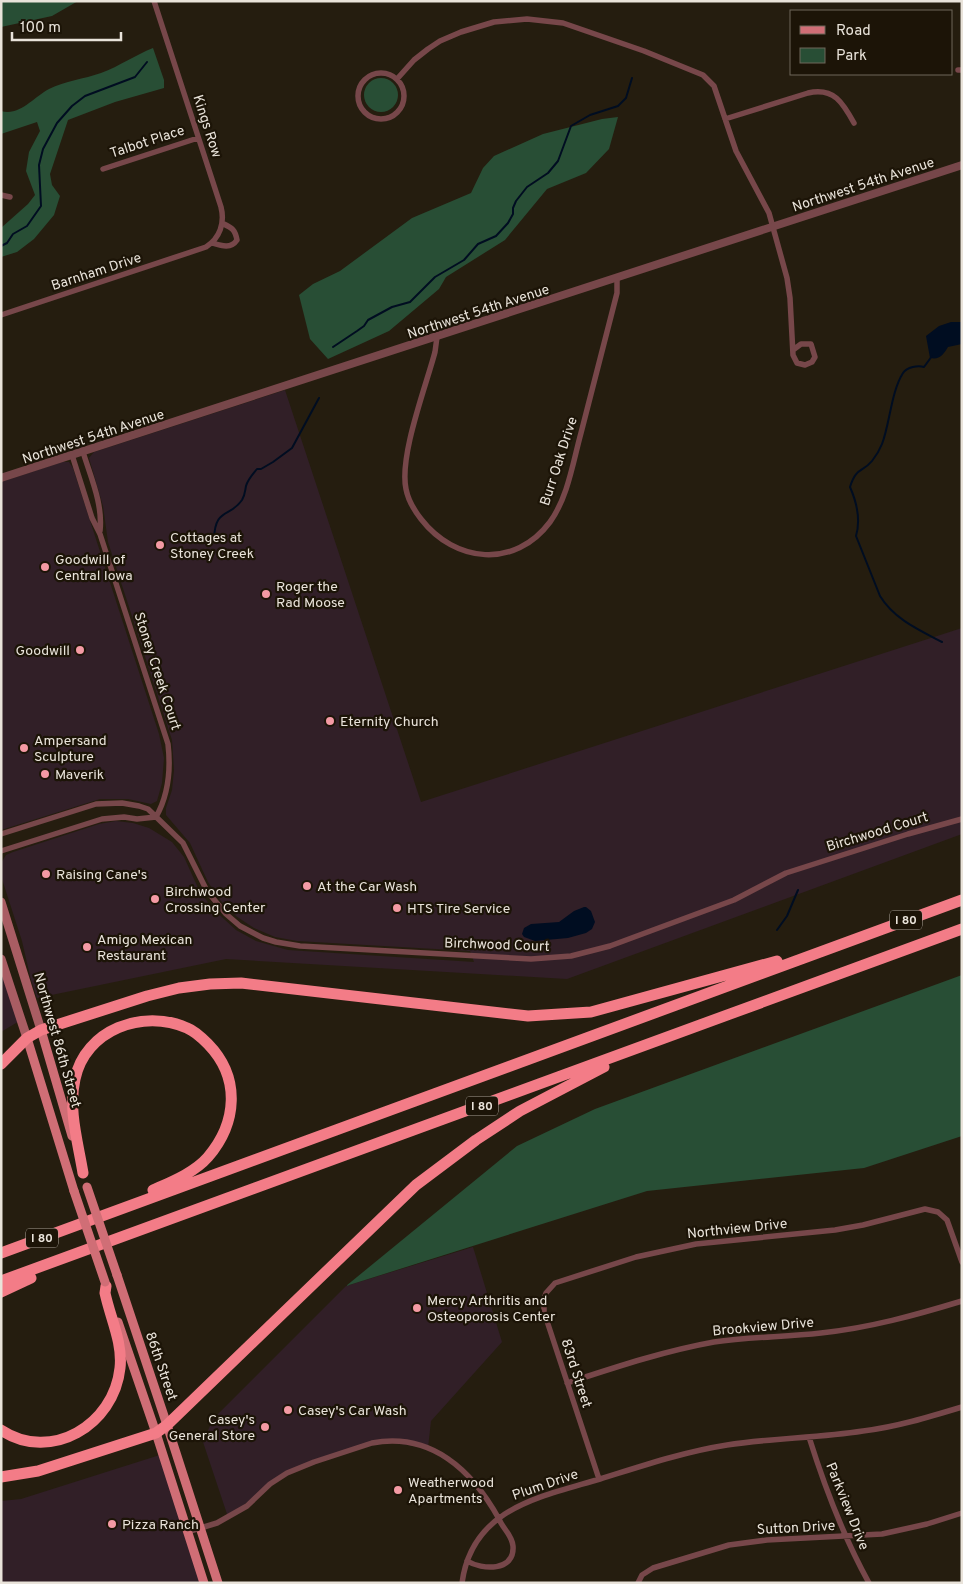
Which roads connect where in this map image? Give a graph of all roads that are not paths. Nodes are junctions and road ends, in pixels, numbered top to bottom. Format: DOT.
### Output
graph roads {
  1 [pos="154,1"];
  2 [pos="397,79"];
  3 [pos="726,119"];
  4 [pos="854,123"];
  5 [pos="198,138"];
  6 [pos="962,165"];
  7 [pos="103,169"];
  8 [pos="1,195"];
  9 [pos="10,196"];
  10 [pos="222,223"];
  11 [pos="773,226"];
  12 [pos="212,243"];
  13 [pos="617,278"];
  14 [pos="1,315"];
  15 [pos="437,337"];
  16 [pos="793,350"];
  17 [pos="83,452"];
  18 [pos="72,455"];
  19 [pos="1,478"];
  20 [pos="100,534"];
  21 [pos="156,817"];
  22 [pos="962,819"];
  23 [pos="1,834"];
  24 [pos="1,851"];
  25 [pos="962,900"];
  26 [pos="1,902"];
  27 [pos="962,929"];
  28 [pos="851,941"];
  29 [pos="1,959"];
  30 [pos="41,1030"];
  31 [pos="27,1038"];
  32 [pos="643,1046"];
  33 [pos="1,1064"];
  34 [pos="83,1173"];
  35 [pos="87,1187"];
  36 [pos="74,1191"];
  37 [pos="83,1223"];
  38 [pos="135,1232"];
  39 [pos="1,1253"];
  40 [pos="962,1262"];
  41 [pos="560,1280"];
  42 [pos="1,1281"];
  43 [pos="106,1284"];
  44 [pos="1,1292"];
  45 [pos="962,1301"];
  46 [pos="567,1383"];
  47 [pos="962,1407"];
  48 [pos="167,1424"];
  49 [pos="1,1430"];
  50 [pos="156,1432"];
  51 [pos="809,1437"];
  52 [pos="1,1477"];
  53 [pos="598,1479"];
  54 [pos="962,1512"];
  55 [pos="498,1519"];
  56 [pos="200,1528"];
  57 [pos="188,1532"];
  58 [pos="846,1537"];
  59 [pos="467,1561"];
  60 [pos="204,1583"];
  61 [pos="218,1583"];
  62 [pos="462,1583"];
  63 [pos="638,1583"];
  64 [pos="869,1583"];
  1 -- 5 [label="street, Kings Row"];
  2 -- 2 [label="street"];
  2 -- 3 [label="street"];
  3 -- 4 [label="street"];
  3 -- 11 [label="street"];
  5 -- 7 [label="street, Talbot Place"];
  5 -- 10 [label="street, Kings Row"];
  6 -- 11 [label="street, Northwest 54th Avenue"];
  8 -- 9 [label="street"];
  10 -- 12 [label="street"];
  10 -- 12 [label="street"];
  11 -- 13 [label="street, Northwest 54th Avenue"];
  11 -- 16 [label="street"];
  12 -- 14 [label="street, Barnham Drive"];
  13 -- 15 [label="street, Northwest 54th Avenue"];
  13 -- 15 [label="street, Burr Oak Drive"];
  15 -- 17 [label="street, Northwest 54th Avenue"];
  17 -- 18 [label="street, Northwest 54th Avenue"];
  17 -- 20 [label="street, Stoney Creek Court"];
  18 -- 19 [label="street, Northwest 54th Avenue"];
  18 -- 20 [label="street, Stoney Creek Court"];
  20 -- 21 [label="street, Stoney Creek Court"];
  21 -- 22 [label="street, Birchwood Court"];
  21 -- 23 [label="street, Birchwood Court"];
  21 -- 24 [label="street"];
  25 -- 28 [label="highway, I 80"];
  26 -- 30 [label="main road, Northwest 86th Street"];
  27 -- 32 [label="highway, I 80"];
  28 -- 30 [label="highway"];
  28 -- 37 [label="highway, I 80"];
  29 -- 31 [label="main road, Northwest 86th Street"];
  30 -- 31 [label="highway"];
  30 -- 34 [label="main road, Northwest 86th Street"];
  31 -- 33 [label="highway"];
  31 -- 36 [label="main road, Northwest 86th Street"];
  32 -- 38 [label="highway, I 80"];
  32 -- 48 [label="highway"];
  34 -- 35 [label="main road, Northwest 86th Street"];
  34 -- 37 [label="highway"];
  35 -- 48 [label="main road, 86th Street, bridge"];
  36 -- 43 [label="main road, 86th Street, bridge"];
  37 -- 39 [label="highway, I 80"];
  38 -- 42 [label="highway, I 80"];
  38 -- 44 [label="highway"];
  40 -- 41 [label="street, Northview Drive"];
  41 -- 46 [label="street, 83rd Street"];
  43 -- 49 [label="highway"];
  43 -- 50 [label="main road, 86th Street"];
  45 -- 46 [label="street, Brookview Drive"];
  46 -- 53 [label="street, 83rd Street"];
  47 -- 51 [label="street, Plum Drive"];
  48 -- 50 [label="highway"];
  48 -- 56 [label="main road, 86th Street"];
  50 -- 52 [label="highway"];
  50 -- 57 [label="main road, 86th Street"];
  51 -- 53 [label="street, Plum Drive"];
  51 -- 58 [label="street, Parkview Drive"];
  53 -- 55 [label="street, Plum Drive"];
  54 -- 58 [label="street, Sutton Drive"];
  55 -- 56 [label="street"];
  55 -- 59 [label="street, Plum Drive"];
  55 -- 59 [label="street"];
  56 -- 57 [label="street"];
  56 -- 61 [label="main road, 86th Street"];
  57 -- 60 [label="main road, 86th Street"];
  58 -- 63 [label="street, Sutton Drive"];
  58 -- 64 [label="street, Parkview Drive"];
  59 -- 62 [label="street, Plum Drive"];
}
